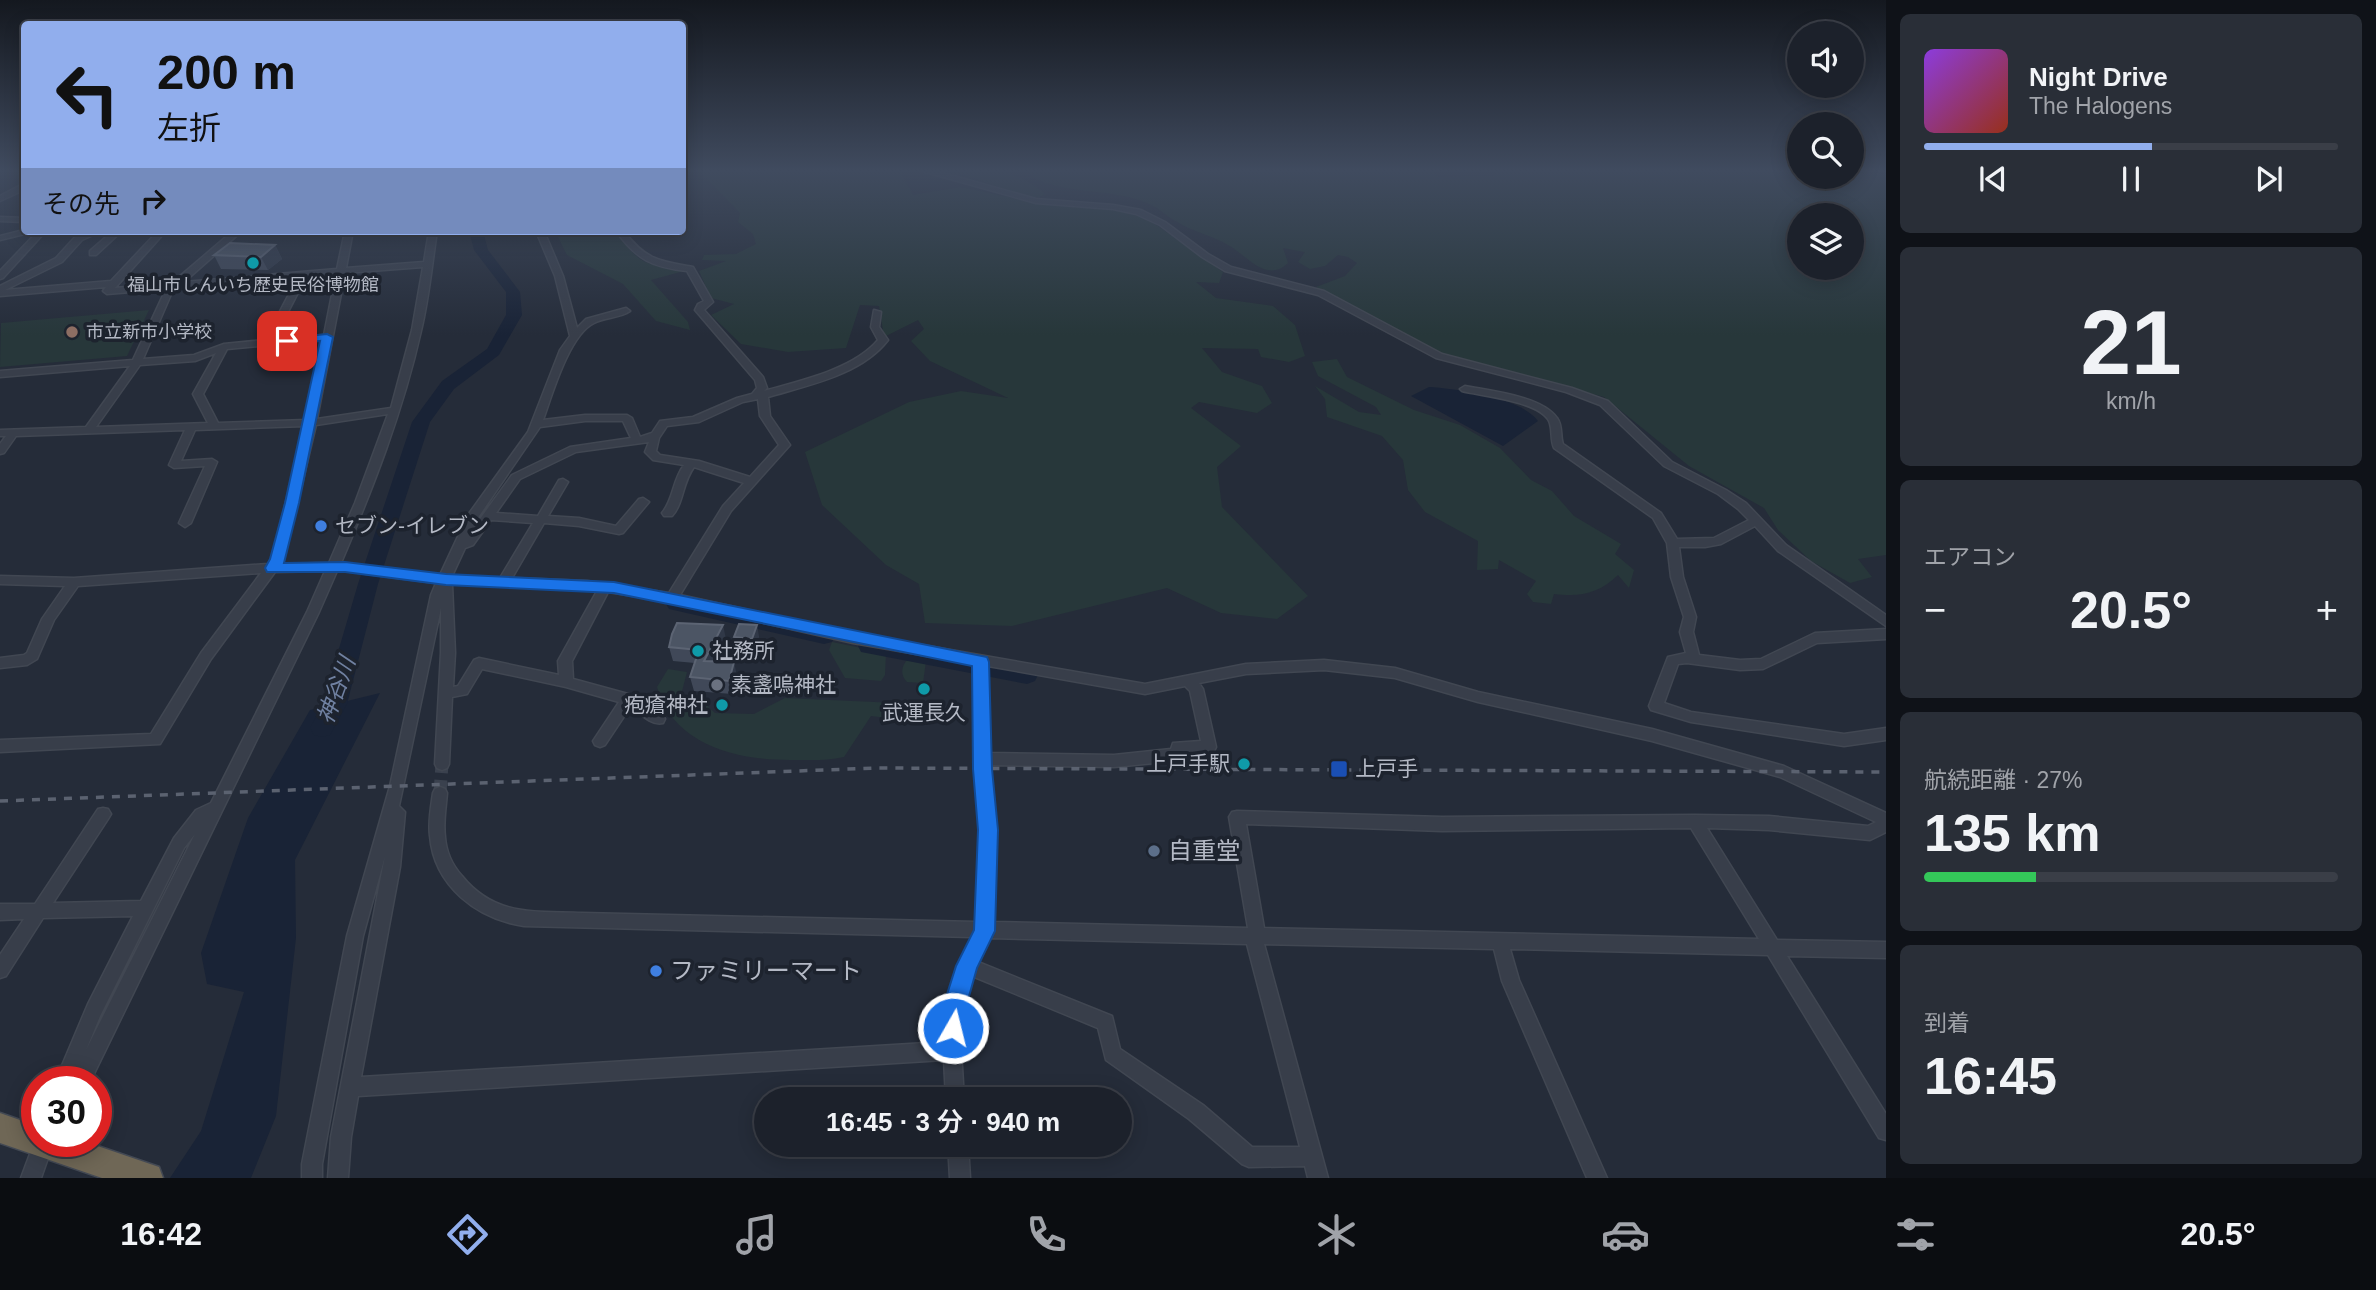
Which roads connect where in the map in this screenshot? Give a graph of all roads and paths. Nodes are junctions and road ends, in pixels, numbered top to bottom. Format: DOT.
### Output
graph roads {
  1 [pos="1167,225"];
  2 [pos="21,234"];
  3 [pos="38,235"];
  4 [pos="87,235"];
  5 [pos="113,235"];
  6 [pos="158,235"];
  7 [pos="233,235"];
  8 [pos="348,235"];
  9 [pos="432,235"];
  10 [pos="542,235"];
  11 [pos="623,235"];
  12 [pos="0,238"];
  13 [pos="93,253"];
  14 [pos="428,264"];
  15 [pos="342,271"];
  16 [pos="303,275"];
  17 [pos="0,276"];
  18 [pos="111,285"];
  19 [pos="172,286"];
  20 [pos="0,291"];
  21 [pos="625,311"];
  22 [pos="877,312"];
  23 [pos="575,336"];
  24 [pos="327,337"];
  25 [pos="268,343"];
  26 [pos="224,347"];
  27 [pos="137,363"];
  28 [pos="0,374"];
  29 [pos="1465,388"];
  30 [pos="760,395"];
  31 [pos="394,410"];
  32 [pos="311,422"];
  33 [pos="536,424"];
  34 [pos="192,426"];
  35 [pos="215,426"];
  36 [pos="89,430"];
  37 [pos="0,433"];
  38 [pos="13,433"];
  39 [pos="653,437"];
  40 [pos="637,441"];
  41 [pos="0,451"];
  42 [pos="691,463"];
  43 [pos="563,482"];
  44 [pos="752,482"];
  45 [pos="643,502"];
  46 [pos="668,513"];
  47 [pos="489,516"];
  48 [pos="539,519"];
  49 [pos="1757,522"];
  50 [pos="185,523"];
  51 [pos="1673,543"];
  52 [pos="459,545"];
  53 [pos="339,567"];
  54 [pos="273,568"];
  55 [pos="0,580"];
  56 [pos="446,580"];
  57 [pos="74,582"];
  58 [pos="504,582"];
  59 [pos="605,587"];
  60 [pos="672,598"];
  61 [pos="1886,621"];
  62 [pos="1886,634"];
  63 [pos="1694,659"];
  64 [pos="0,663"];
  65 [pos="981,666"];
  66 [pos="1188,680"];
  67 [pos="566,681"];
  68 [pos="446,693"];
  69 [pos="628,699"];
  70 [pos="658,719"];
  71 [pos="1886,734"];
  72 [pos="600,741"];
  73 [pos="0,746"];
  74 [pos="983,759"];
  75 [pos="442,764"];
  76 [pos="440,793"];
  77 [pos="215,807"];
  78 [pos="390,809"];
  79 [pos="103,814"];
  80 [pos="1695,821"];
  81 [pos="1886,822"];
  82 [pos="144,908"];
  83 [pos="39,911"];
  84 [pos="0,912"];
  85 [pos="984,931"];
  86 [pos="1254,937"];
  87 [pos="1500,942"];
  88 [pos="1773,948"];
  89 [pos="1886,950"];
  90 [pos="967,966"];
  91 [pos="0,970"];
  92 [pos="952,1050"];
  93 [pos="70,1066"];
  94 [pos="88,1066"];
  95 [pos="350,1087"];
  96 [pos="954,1087"];
  97 [pos="0,1128"];
  98 [pos="1886,1131"];
  99 [pos="21,1135"];
  100 [pos="1312,1156"];
  101 [pos="36,1157"];
  102 [pos="87,1157"];
  103 [pos="959,1157"];
  104 [pos="31,1178"];
  105 [pos="148,1178"];
  106 [pos="312,1178"];
  107 [pos="338,1178"];
  108 [pos="960,1178"];
  109 [pos="1318,1178"];
  110 [pos="1597,1178"];
  1 -- 49 [label="street"];
  2 -- 12 [label="street"];
  3 -- 17 [label="street"];
  4 -- 20 [label="street"];
  5 -- 13 [label="street"];
  6 -- 18 [label="street"];
  7 -- 19 [label="street"];
  8 -- 15 [label="street"];
  9 -- 14 [label="street"];
  10 -- 23 [label="street"];
  11 -- 30 [label="street"];
  14 -- 15 [label="street"];
  14 -- 31 [label="street"];
  15 -- 16 [label="street"];
  15 -- 24 [label="street"];
  16 -- 19 [label="street"];
  16 -- 25 [label="street"];
  18 -- 19 [label="street"];
  18 -- 20 [label="street"];
  19 -- 27 [label="street"];
  21 -- 23 [label="street"];
  22 -- 30 [label="street"];
  23 -- 33 [label="street"];
  24 -- 25 [label="street"];
  24 -- 32 [label="street"];
  25 -- 26 [label="street"];
  26 -- 27 [label="street"];
  26 -- 35 [label="street"];
  27 -- 28 [label="street"];
  27 -- 36 [label="street"];
  29 -- 51 [label="street"];
  30 -- 39 [label="street"];
  30 -- 44 [label="street"];
  31 -- 32 [label="street"];
  31 -- 53 [label="street"];
  32 -- 35 [label="street"];
  32 -- 54 [label="street"];
  33 -- 40 [label="street"];
  33 -- 52 [label="street"];
  34 -- 35 [label="street"];
  34 -- 36 [label="street"];
  34 -- 50 [label="street"];
  36 -- 38 [label="street"];
  37 -- 38 [label="street"];
  38 -- 41 [label="street"];
  39 -- 40 [label="street"];
  39 -- 42 [label="street"];
  40 -- 47 [label="street"];
  42 -- 44 [label="street"];
  42 -- 46 [label="street"];
  43 -- 48 [label="street"];
  44 -- 60 [label="street"];
  45 -- 48 [label="street"];
  47 -- 48 [label="street"];
  47 -- 52 [label="street"];
  48 -- 58 [label="street"];
  49 -- 51 [label="street"];
  49 -- 61 [label="street"];
  51 -- 63 [label="street"];
  52 -- 56 [label="street"];
  53 -- 54 [label="street"];
  53 -- 56 [label="street"];
  53 -- 77 [label="street"];
  54 -- 57 [label="street"];
  54 -- 73 [label="street"];
  55 -- 57 [label="street"];
  56 -- 58 [label="street"];
  56 -- 68 [label="street"];
  56 -- 78 [label="street"];
  57 -- 64 [label="street"];
  58 -- 59 [label="street"];
  59 -- 60 [label="street"];
  59 -- 67 [label="street"];
  60 -- 65 [label="street"];
  62 -- 63 [label="street"];
  63 -- 71 [label="street"];
  65 -- 66 [label="street"];
  65 -- 74 [label="street"];
  66 -- 74 [label="street"];
  66 -- 81 [label="street"];
  67 -- 68 [label="street"];
  67 -- 69 [label="street"];
  68 -- 75 [label="street"];
  69 -- 70 [label="street"];
  69 -- 72 [label="street"];
  74 -- 85 [label="street"];
  76 -- 85 [label="street"];
  77 -- 82 [label="street"];
  77 -- 94 [label="street"];
  78 -- 95 [label="street"];
  78 -- 106 [label="street"];
  79 -- 83 [label="street"];
  80 -- 81 [label="street"];
  80 -- 86 [label="street"];
  80 -- 88 [label="street"];
  82 -- 83 [label="street"];
  82 -- 93 [label="street"];
  83 -- 84 [label="street"];
  83 -- 91 [label="street"];
  85 -- 86 [label="street"];
  85 -- 90 [label="street"];
  86 -- 87 [label="street"];
  86 -- 100 [label="street"];
  87 -- 88 [label="street"];
  87 -- 110 [label="street"];
  88 -- 89 [label="street"];
  88 -- 98 [label="street"];
  90 -- 92 [label="street"];
  90 -- 100 [label="street"];
  92 -- 95 [label="street"];
  92 -- 96 [label="street"];
  95 -- 107 [label="street"];
  97 -- 99 [label="highway"];
  100 -- 109 [label="street"];
  101 -- 104 [label="street"];
  102 -- 105 [label="highway"];
  103 -- 108 [label="street"];
}
